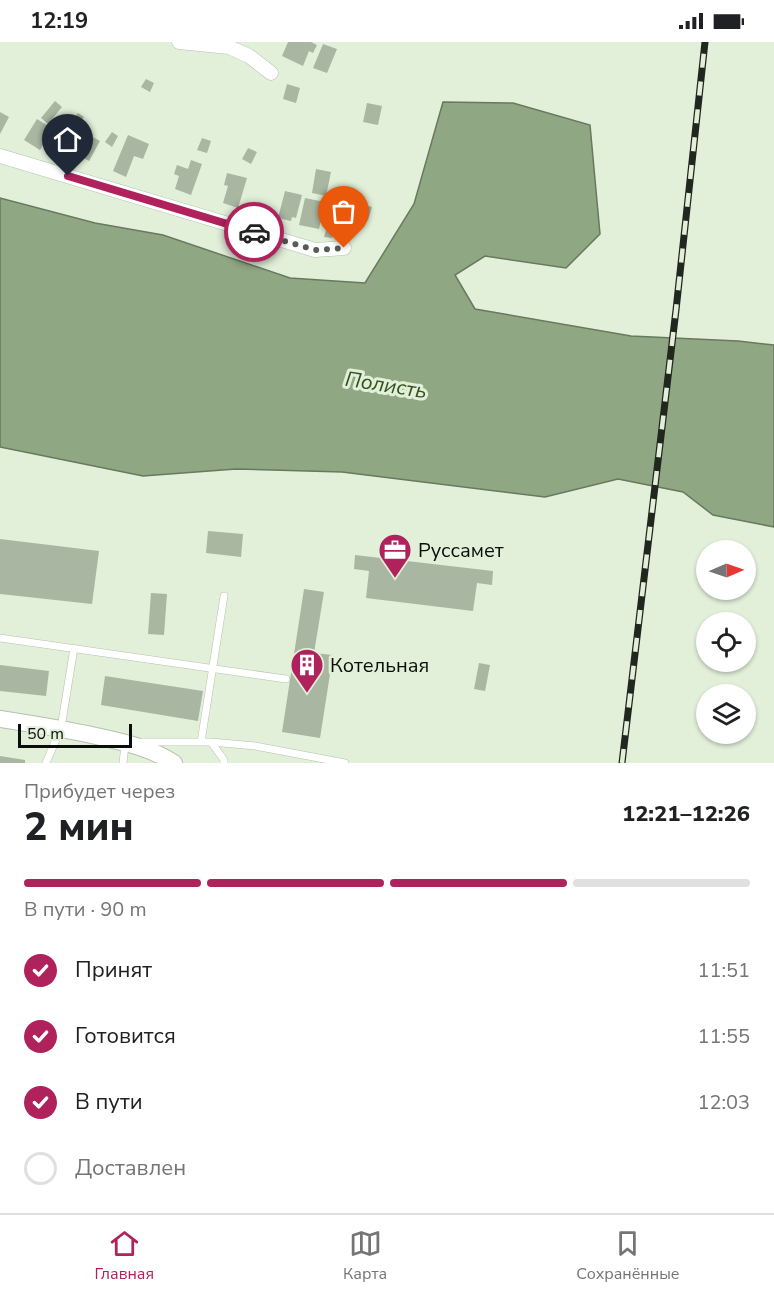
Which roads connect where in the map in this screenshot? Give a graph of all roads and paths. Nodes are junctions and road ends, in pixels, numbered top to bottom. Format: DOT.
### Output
graph roads {
  1 [pos="179,42"];
  2 [pos="272,73"];
  3 [pos="0,156"];
  4 [pos="344,248"];
  5 [pos="224,596"];
  6 [pos="0,638"];
  7 [pos="74,648"];
  8 [pos="213,669"];
  9 [pos="286,679"];
  10 [pos="0,719"];
  11 [pos="61,728"];
  12 [pos="125,742"];
  13 [pos="201,742"];
  14 [pos="211,742"];
  15 [pos="46,763"];
  16 [pos="123,763"];
  17 [pos="174,763"];
  18 [pos="224,763"];
  19 [pos="345,763"];
  1 -- 2 [label="street"];
  3 -- 4 [label="street"];
  5 -- 8 [label="lane"];
  6 -- 7 [label="lane"];
  7 -- 8 [label="lane"];
  7 -- 11 [label="lane"];
  8 -- 9 [label="lane"];
  8 -- 13 [label="lane"];
  10 -- 11 [label="street"];
  11 -- 12 [label="street"];
  11 -- 15 [label="lane"];
  12 -- 13 [label="lane"];
  12 -- 16 [label="lane"];
  12 -- 17 [label="street"];
  13 -- 14 [label="lane"];
  14 -- 18 [label="lane"];
  14 -- 19 [label="lane"];
}
